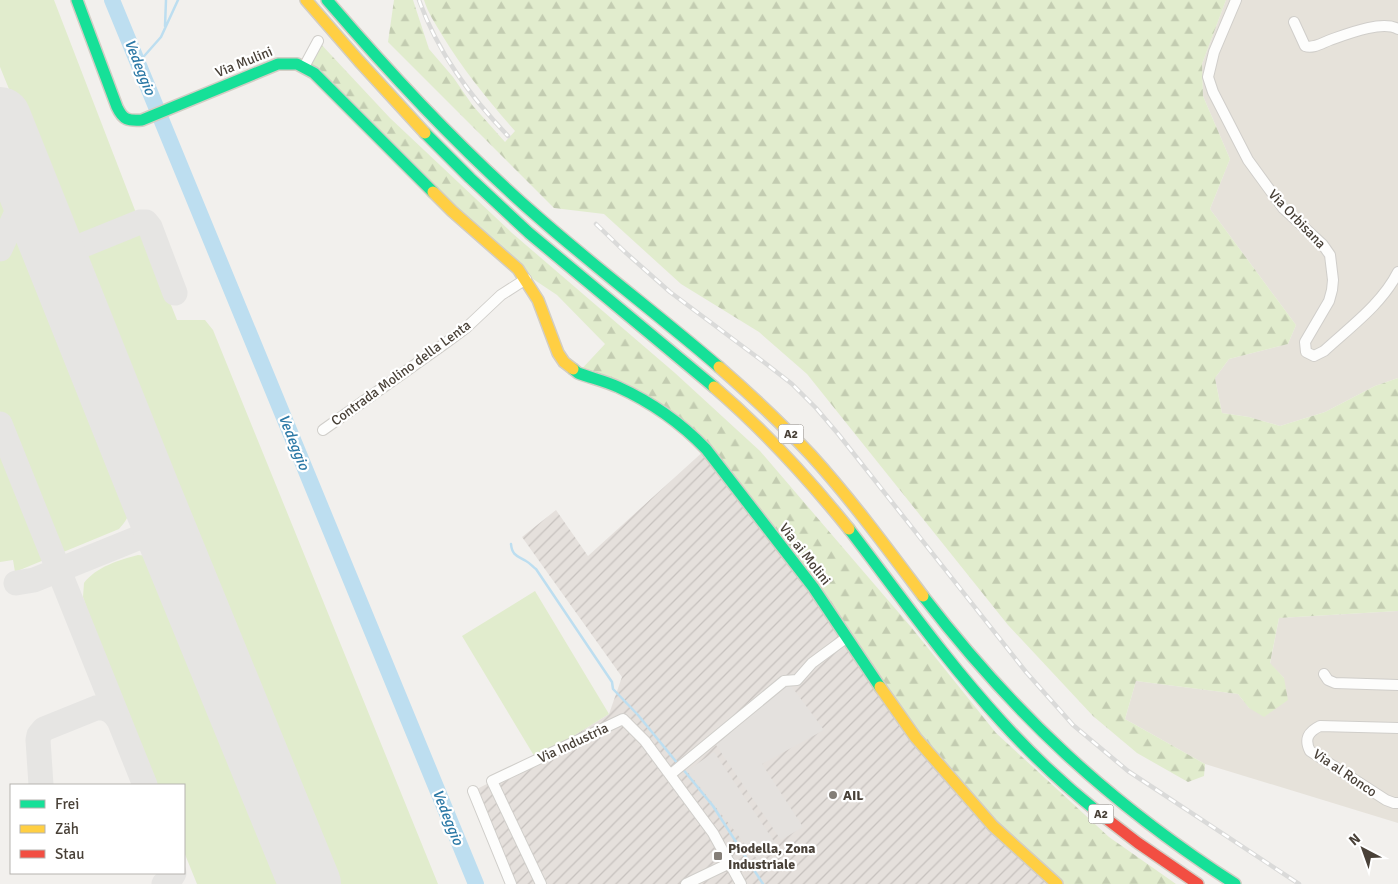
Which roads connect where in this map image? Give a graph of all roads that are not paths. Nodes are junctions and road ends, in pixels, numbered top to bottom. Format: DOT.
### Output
graph roads {
  1 [pos="77,0"];
  2 [pos="306,0"];
  3 [pos="327,0"];
  4 [pos="1236,0"];
  5 [pos="1294,22"];
  6 [pos="1398,29"];
  7 [pos="318,41"];
  8 [pos="304,67"];
  9 [pos="1398,272"];
  10 [pos="526,279"];
  11 [pos="323,430"];
  12 [pos="846,638"];
  13 [pos="1324,674"];
  14 [pos="1398,685"];
  15 [pos="1398,728"];
  16 [pos="671,774"];
  17 [pos="473,791"];
  18 [pos="1398,803"];
  19 [pos="730,863"];
  20 [pos="511,884"];
  21 [pos="541,884"];
  22 [pos="686,884"];
  23 [pos="741,884"];
  24 [pos="1057,884"];
  25 [pos="1198,884"];
  26 [pos="1235,884"];
  1 -- 8 [label="main road, Via Mulini"];
  2 -- 25 [label="main road, A2"];
  3 -- 26 [label="main road, A2"];
  4 -- 9 [label="street, Via Orbisana"];
  5 -- 6 [label="street"];
  7 -- 8 [label="street"];
  8 -- 10 [label="main road, Via ai Molini"];
  10 -- 11 [label="street, Contrada Molino della Lenta"];
  10 -- 12 [label="main road, Via ai Molini"];
  12 -- 16 [label="street"];
  12 -- 24 [label="main road, Via ai Molini"];
  13 -- 14 [label="street"];
  15 -- 18 [label="street, Via al Ronco"];
  16 -- 19 [label="street, Via Industria"];
  16 -- 21 [label="street, Via Industria"];
  17 -- 20 [label="street"];
  19 -- 22 [label="street"];
  19 -- 23 [label="street, Via Industria"];
}
